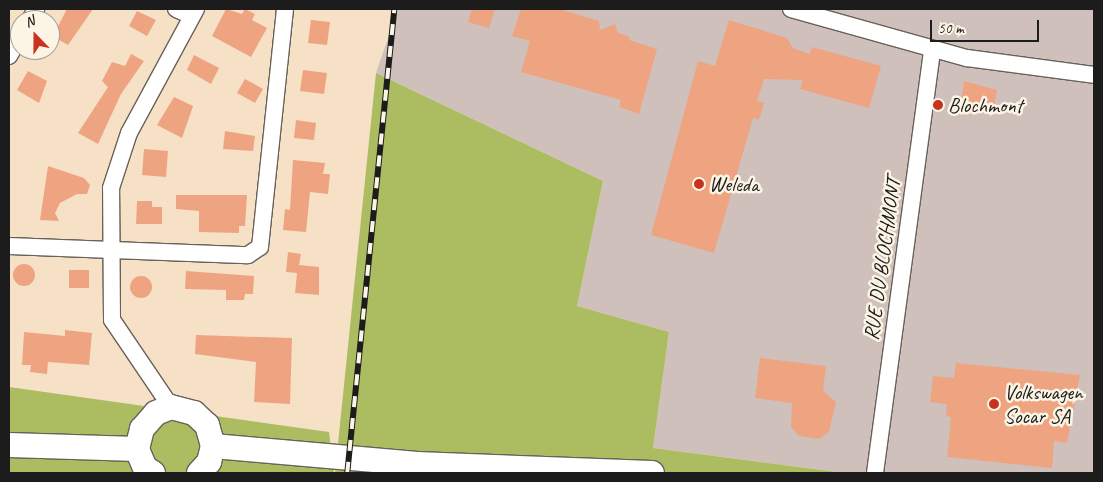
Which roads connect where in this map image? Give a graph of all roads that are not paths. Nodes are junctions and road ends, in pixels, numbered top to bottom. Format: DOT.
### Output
graph roads {
  1 [pos="176,9"];
  2 [pos="285,9"];
  3 [pos="791,9"];
  4 [pos="194,12"];
  5 [pos="932,50"];
  6 [pos="1094,75"];
  7 [pos="9,246"];
  8 [pos="111,251"];
  9 [pos="171,408"];
  10 [pos="9,445"];
  11 [pos="213,446"];
  12 [pos="138,449"];
  13 [pos="153,473"];
  14 [pos="199,473"];
  15 [pos="652,473"];
  16 [pos="875,473"];
  1 -- 4 [label="street"];
  2 -- 8 [label="street"];
  3 -- 5 [label="street"];
  4 -- 8 [label="street"];
  5 -- 6 [label="street"];
  5 -- 16 [label="street, RUE DU BLOCHMONT"];
  7 -- 8 [label="street"];
  8 -- 9 [label="street"];
  9 -- 11 [label="main road"];
  9 -- 12 [label="main road"];
  10 -- 12 [label="main road"];
  11 -- 14 [label="main road"];
  11 -- 15 [label="main road"];
  12 -- 13 [label="main road"];
}
